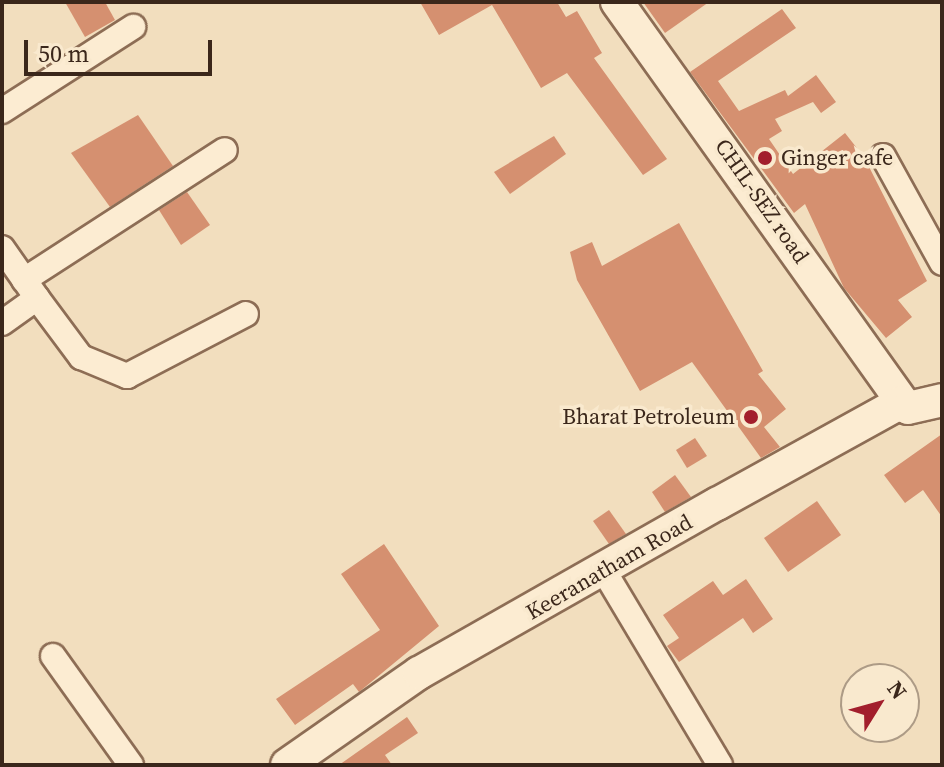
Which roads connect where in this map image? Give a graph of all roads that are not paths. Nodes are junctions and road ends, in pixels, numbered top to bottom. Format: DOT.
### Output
graph roads {
  1 [pos="617,2"];
  2 [pos="133,27"];
  3 [pos="2,111"];
  4 [pos="225,150"];
  5 [pos="883,156"];
  6 [pos="2,248"];
  7 [pos="942,263"];
  8 [pos="30,289"];
  9 [pos="246,314"];
  10 [pos="2,323"];
  11 [pos="942,400"];
  12 [pos="902,402"];
  13 [pos="604,571"];
  14 [pos="53,656"];
  15 [pos="131,765"];
  16 [pos="287,765"];
  17 [pos="720,765"];
  1 -- 12 [label="street, CHIL-SEZ road"];
  2 -- 3 [label="street"];
  4 -- 8 [label="street"];
  5 -- 7 [label="street"];
  6 -- 8 [label="street"];
  8 -- 9 [label="street"];
  8 -- 10 [label="street"];
  11 -- 12 [label="street, Keeranatham Road"];
  12 -- 13 [label="street, Keeranatham Road"];
  13 -- 16 [label="street, Keeranatham Road"];
  13 -- 17 [label="street"];
  14 -- 15 [label="street"];
}
